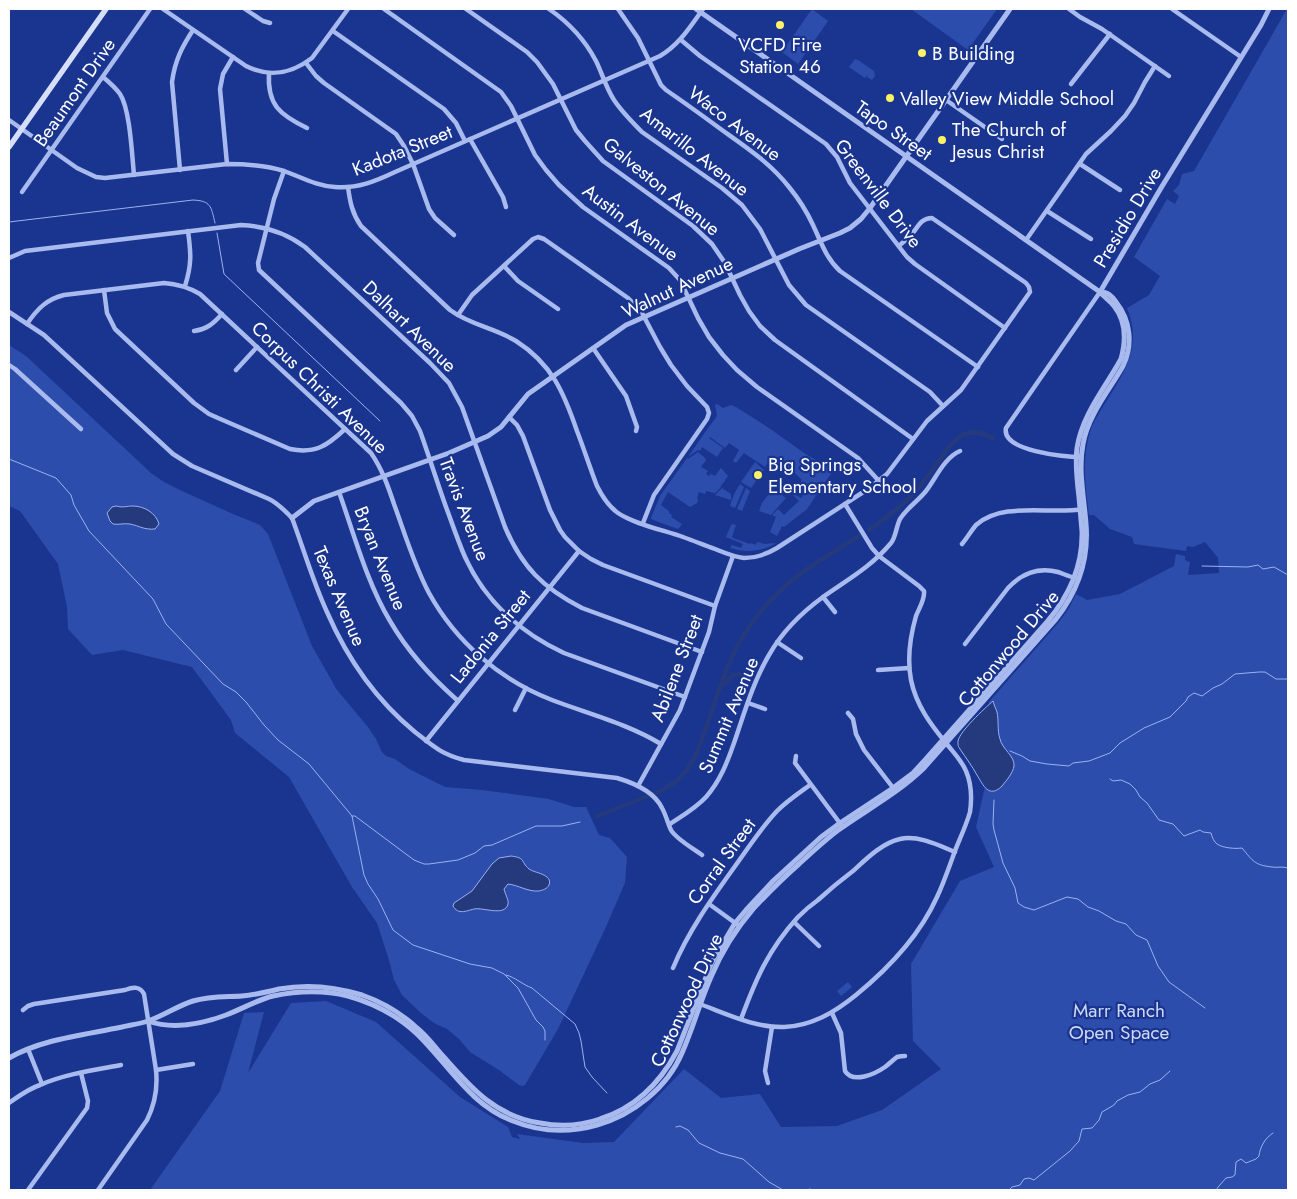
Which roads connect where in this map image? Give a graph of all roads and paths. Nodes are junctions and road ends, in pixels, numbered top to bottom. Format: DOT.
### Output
graph roads {
  1 [pos="106,9"];
  2 [pos="150,9"];
  3 [pos="163,9"];
  4 [pos="245,9"];
  5 [pos="348,9"];
  6 [pos="384,9"];
  7 [pos="466,9"];
  8 [pos="550,9"];
  9 [pos="618,9"];
  10 [pos="1010,9"];
  11 [pos="1069,9"];
  12 [pos="1172,9"];
  13 [pos="1268,9"];
  14 [pos="700,10"];
  15 [pos="270,23"];
  16 [pos="194,30"];
  17 [pos="333,31"];
  18 [pos="1110,34"];
  19 [pos="681,40"];
  20 [pos="233,57"];
  21 [pos="1241,57"];
  22 [pos="649,60"];
  23 [pos="306,63"];
  24 [pos="1155,66"];
  25 [pos="269,74"];
  26 [pos="1169,76"];
  27 [pos="102,78"];
  28 [pos="605,80"];
  29 [pos="1071,84"];
  30 [pos="561,99"];
  31 [pos="946,100"];
  32 [pos="517,118"];
  33 [pos="9,120"];
  34 [pos="307,128"];
  35 [pos="21,129"];
  36 [pos="468,140"];
  37 [pos="1002,140"];
  38 [pos="9,147"];
  39 [pos="52,150"];
  40 [pos="906,156"];
  41 [pos="227,164"];
  42 [pos="413,164"];
  43 [pos="1080,164"];
  44 [pos="180,170"];
  45 [pos="284,171"];
  46 [pos="134,175"];
  47 [pos="348,187"];
  48 [pos="1120,190"];
  49 [pos="22,192"];
  50 [pos="506,206"];
  51 [pos="870,208"];
  52 [pos="1047,211"];
  53 [pos="267,228"];
  54 [pos="188,232"];
  55 [pos="454,235"];
  56 [pos="1091,239"];
  57 [pos="1026,240"];
  58 [pos="819,241"];
  59 [pos="899,246"];
  60 [pos="9,258"];
  61 [pos="776,259"];
  62 [pos="504,266"];
  63 [pos="732,278"];
  64 [pos="185,286"];
  65 [pos="104,290"];
  66 [pos="1100,292"];
  67 [pos="688,297"];
  68 [pos="558,309"];
  69 [pos="9,312"];
  70 [pos="222,314"];
  71 [pos="458,316"];
  72 [pos="644,317"];
  73 [pos="28,324"];
  74 [pos="1005,328"];
  75 [pos="194,331"];
  76 [pos="257,347"];
  77 [pos="593,348"];
  78 [pos="9,365"];
  79 [pos="978,367"];
  80 [pos="236,370"];
  81 [pos="553,376"];
  82 [pos="943,406"];
  83 [pos="509,417"];
  84 [pos="81,429"];
  85 [pos="345,429"];
  86 [pos="636,431"];
  87 [pos="914,439"];
  88 [pos="475,442"];
  89 [pos="960,451"];
  90 [pos="1079,457"];
  91 [pos="430,460"];
  92 [pos="384,476"];
  93 [pos="879,481"];
  94 [pos="339,492"];
  95 [pos="845,504"];
  96 [pos="1082,509"];
  97 [pos="292,518"];
  98 [pos="643,523"];
  99 [pos="962,544"];
  100 [pos="579,551"];
  101 [pos="733,556"];
  102 [pos="879,556"];
  103 [pos="1076,578"];
  104 [pos="548,588"];
  105 [pos="823,597"];
  106 [pos="715,606"];
  107 [pos="835,612"];
  108 [pos="518,625"];
  109 [pos="777,642"];
  110 [pos="965,644"];
  111 [pos="702,652"];
  112 [pos="801,658"];
  113 [pos="488,663"];
  114 [pos="909,668"];
  115 [pos="878,670"];
  116 [pos="526,688"];
  117 [pos="685,697"];
  118 [pos="457,700"];
  119 [pos="748,703"];
  120 [pos="765,709"];
  121 [pos="515,710"];
  122 [pos="848,713"];
  123 [pos="426,741"];
  124 [pos="945,741"];
  125 [pos="661,744"];
  126 [pos="796,756"];
  127 [pos="810,785"];
  128 [pos="638,786"];
  129 [pos="895,790"];
  130 [pos="670,824"];
  131 [pos="841,825"];
  132 [pos="955,852"];
  133 [pos="702,855"];
  134 [pos="709,904"];
  135 [pos="794,922"];
  136 [pos="737,925"];
  137 [pos="820,946"];
  138 [pos="674,968"];
  139 [pos="698,1003"];
  140 [pos="23,1010"];
  141 [pos="832,1013"];
  142 [pos="741,1019"];
  143 [pos="148,1021"];
  144 [pos="772,1027"];
  145 [pos="28,1049"];
  146 [pos="905,1056"];
  147 [pos="9,1058"];
  148 [pos="193,1064"];
  149 [pos="121,1065"];
  150 [pos="156,1070"];
  151 [pos="81,1073"];
  152 [pos="768,1083"];
  153 [pos="42,1084"];
  154 [pos="9,1103"];
  155 [pos="28,1190"];
  156 [pos="98,1190"];
  1 -- 35 [label="main road"];
  2 -- 27 [label="street, Beaumont Drive"];
  3 -- 16 [label="street"];
  4 -- 15 [label="street"];
  5 -- 17 [label="street"];
  6 -- 32 [label="street, Austin Avenue"];
  7 -- 30 [label="street, Galveston Avenue"];
  8 -- 28 [label="street, Amarillo Avenue"];
  9 -- 22 [label="street, Waco Avenue"];
  10 -- 31 [label="street, Walnut Avenue"];
  11 -- 18 [label="street"];
  12 -- 21 [label="street"];
  13 -- 21 [label="street, Presidio Drive"];
  14 -- 19 [label="street, Kadota Street"];
  14 -- 40 [label="street, Tapo Street"];
  16 -- 20 [label="street"];
  16 -- 44 [label="street"];
  17 -- 23 [label="street"];
  17 -- 36 [label="street"];
  18 -- 24 [label="street"];
  18 -- 29 [label="street"];
  19 -- 22 [label="street, Kadota Street"];
  19 -- 51 [label="street, Greenville Drive"];
  20 -- 25 [label="street"];
  20 -- 41 [label="street"];
  21 -- 66 [label="street, Presidio Drive"];
  22 -- 28 [label="street, Kadota Street"];
  22 -- 58 [label="street, Waco Avenue"];
  23 -- 25 [label="street"];
  23 -- 42 [label="street"];
  24 -- 26 [label="street"];
  24 -- 43 [label="street"];
  25 -- 34 [label="street"];
  27 -- 39 [label="street, Beaumont Drive"];
  27 -- 46 [label="street"];
  28 -- 30 [label="street, Kadota Street"];
  28 -- 61 [label="street, Amarillo Avenue"];
  30 -- 32 [label="street, Kadota Street"];
  30 -- 63 [label="street, Galveston Avenue"];
  31 -- 37 [label="street"];
  31 -- 40 [label="street, Walnut Avenue"];
  32 -- 36 [label="street, Kadota Street"];
  32 -- 67 [label="street, Austin Avenue"];
  33 -- 35 [label="street, Kadota Street"];
  35 -- 38 [label="main road"];
  35 -- 39 [label="street, Kadota Street"];
  36 -- 42 [label="street, Kadota Street"];
  36 -- 50 [label="street"];
  39 -- 46 [label="street, Kadota Street"];
  39 -- 49 [label="street, Beaumont Drive"];
  40 -- 51 [label="street, Walnut Avenue"];
  40 -- 57 [label="street, Tapo Street"];
  41 -- 44 [label="street, Kadota Street"];
  41 -- 45 [label="street, Kadota Street"];
  42 -- 47 [label="street, Kadota Street"];
  42 -- 55 [label="street"];
  43 -- 48 [label="street"];
  43 -- 52 [label="street"];
  44 -- 46 [label="street, Kadota Street"];
  45 -- 47 [label="street, Kadota Street"];
  45 -- 53 [label="street"];
  47 -- 71 [label="street"];
  51 -- 58 [label="street, Walnut Avenue"];
  51 -- 59 [label="street, Greenville Drive"];
  52 -- 56 [label="street"];
  52 -- 57 [label="street"];
  53 -- 54 [label="street, Dalhart Avenue"];
  53 -- 88 [label="street, Dalhart Avenue"];
  53 -- 91 [label="street, Travis Avenue"];
  54 -- 60 [label="street, Dalhart Avenue"];
  54 -- 64 [label="street"];
  57 -- 66 [label="street, Tapo Street"];
  58 -- 61 [label="street, Walnut Avenue"];
  58 -- 79 [label="street, Waco Avenue"];
  59 -- 74 [label="street, Greenville Drive"];
  59 -- 74 [label="street"];
  61 -- 63 [label="street, Walnut Avenue"];
  61 -- 82 [label="street, Amarillo Avenue"];
  62 -- 68 [label="street"];
  62 -- 71 [label="street"];
  62 -- 72 [label="street"];
  63 -- 67 [label="street, Walnut Avenue"];
  63 -- 87 [label="street, Galveston Avenue"];
  64 -- 65 [label="street, Corpus Christi Avenue"];
  64 -- 70 [label="street, Corpus Christi Avenue"];
  65 -- 73 [label="street, Corpus Christi Avenue"];
  65 -- 85 [label="street"];
  66 -- 90 [label="street, Cottonwood Drive"];
  66 -- 90 [label="street, Presidio Drive"];
  67 -- 72 [label="street, Walnut Avenue"];
  67 -- 93 [label="street, Austin Avenue"];
  69 -- 73 [label="street, Texas Avenue"];
  70 -- 75 [label="street"];
  70 -- 76 [label="street, Corpus Christi Avenue"];
  71 -- 81 [label="street"];
  72 -- 77 [label="street, Walnut Avenue"];
  72 -- 98 [label="street"];
  73 -- 97 [label="street, Texas Avenue"];
  74 -- 79 [label="street"];
  76 -- 80 [label="street"];
  76 -- 85 [label="street, Corpus Christi Avenue"];
  77 -- 81 [label="street, Walnut Avenue"];
  77 -- 86 [label="street"];
  78 -- 84 [label="street"];
  79 -- 82 [label="street"];
  81 -- 83 [label="street, Walnut Avenue"];
  81 -- 98 [label="street"];
  82 -- 87 [label="street"];
  83 -- 88 [label="street, Walnut Avenue"];
  83 -- 100 [label="street"];
  85 -- 92 [label="street, Corpus Christi Avenue"];
  87 -- 93 [label="street"];
  88 -- 91 [label="street, Walnut Avenue"];
  88 -- 104 [label="street, Dalhart Avenue"];
  89 -- 102 [label="street, Summit Avenue"];
  90 -- 96 [label="street, Cottonwood Drive"];
  91 -- 92 [label="street, Walnut Avenue"];
  91 -- 108 [label="street, Travis Avenue"];
  92 -- 94 [label="street, Walnut Avenue"];
  92 -- 113 [label="street, Corpus Christi Avenue"];
  93 -- 95 [label="street"];
  94 -- 97 [label="street, Walnut Avenue"];
  94 -- 118 [label="street, Bryan Avenue"];
  95 -- 101 [label="street"];
  95 -- 102 [label="street"];
  96 -- 99 [label="street"];
  96 -- 103 [label="street, Cottonwood Drive"];
  97 -- 123 [label="street, Texas Avenue"];
  98 -- 101 [label="street"];
  100 -- 104 [label="street, Ladonia Street"];
  100 -- 106 [label="street"];
  101 -- 106 [label="street, Abilene Street"];
  102 -- 105 [label="street, Summit Avenue"];
  102 -- 114 [label="street"];
  103 -- 110 [label="street"];
  103 -- 124 [label="street, Cottonwood Drive"];
  104 -- 108 [label="street, Ladonia Street"];
  104 -- 111 [label="street, Dalhart Avenue"];
  105 -- 107 [label="street"];
  105 -- 109 [label="street, Summit Avenue"];
  106 -- 111 [label="street, Abilene Street"];
  108 -- 113 [label="street, Ladonia Street"];
  108 -- 117 [label="street, Travis Avenue"];
  109 -- 112 [label="street"];
  109 -- 119 [label="street, Summit Avenue"];
  111 -- 117 [label="street, Abilene Street"];
  113 -- 116 [label="street, Corpus Christi Avenue"];
  113 -- 118 [label="street, Ladonia Street"];
  114 -- 115 [label="street"];
  114 -- 124 [label="street"];
  116 -- 121 [label="street"];
  116 -- 125 [label="street, Corpus Christi Avenue"];
  117 -- 125 [label="street, Abilene Street"];
  118 -- 123 [label="street, Ladonia Street"];
  119 -- 120 [label="street"];
  119 -- 130 [label="street, Summit Avenue"];
  122 -- 129 [label="street"];
  123 -- 128 [label="street, Texas Avenue"];
  124 -- 129 [label="street, Cottonwood Drive"];
  124 -- 132 [label="street"];
  125 -- 128 [label="street, Abilene Street"];
  126 -- 127 [label="street"];
  127 -- 131 [label="street"];
  127 -- 134 [label="street, Corral Street"];
  128 -- 130 [label="street, Texas Avenue"];
  129 -- 131 [label="street, Cottonwood Drive"];
  130 -- 133 [label="street, Texas Avenue"];
  131 -- 136 [label="street, Cottonwood Drive"];
  132 -- 135 [label="street"];
  132 -- 141 [label="street"];
  134 -- 136 [label="street"];
  134 -- 138 [label="street, Corral Street"];
  135 -- 137 [label="street"];
  135 -- 142 [label="street"];
  136 -- 139 [label="street, Cottonwood Drive"];
  139 -- 142 [label="street"];
  139 -- 143 [label="street, Cottonwood Drive"];
  139 -- 143 [label="street, Cottonwood Drive"];
  140 -- 143 [label="street"];
  141 -- 144 [label="street"];
  141 -- 146 [label="street"];
  142 -- 144 [label="street"];
  143 -- 145 [label="street"];
  143 -- 150 [label="street"];
  144 -- 152 [label="street"];
  145 -- 147 [label="street"];
  145 -- 153 [label="street"];
  148 -- 150 [label="street"];
  149 -- 151 [label="street"];
  150 -- 156 [label="street"];
  151 -- 153 [label="street"];
  151 -- 155 [label="street"];
  153 -- 154 [label="street"];
}
